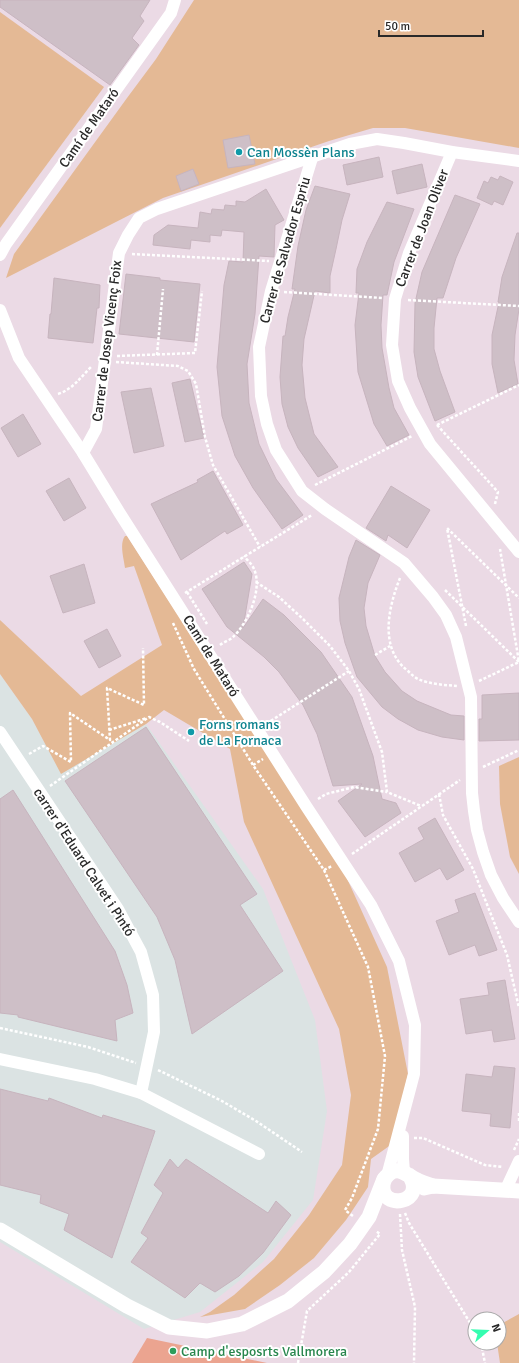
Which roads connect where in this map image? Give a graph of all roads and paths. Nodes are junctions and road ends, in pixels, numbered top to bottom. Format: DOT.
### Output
graph roads {
  1 [pos="175,0"];
  2 [pos="452,152"];
  3 [pos="312,158"];
  4 [pos="519,161"];
  5 [pos="119,253"];
  6 [pos="0,255"];
  7 [pos="281,259"];
  8 [pos="163,289"];
  9 [pos="202,291"];
  10 [pos="0,310"];
  11 [pos="157,355"];
  12 [pos="105,356"];
  13 [pos="519,385"];
  14 [pos="66,391"];
  15 [pos="445,421"];
  16 [pos="436,425"];
  17 [pos="411,437"];
  18 [pos="83,454"];
  19 [pos="326,479"];
  20 [pos="314,485"];
  21 [pos="319,488"];
  22 [pos="491,517"];
  23 [pos="306,518"];
  24 [pos="260,547"];
  25 [pos="499,547"];
  26 [pos="519,552"];
  27 [pos="244,556"];
  28 [pos="402,574"];
  29 [pos="256,582"];
  30 [pos="506,585"];
  31 [pos="441,586"];
  32 [pos="519,598"];
  33 [pos="175,599"];
  34 [pos="463,607"];
  35 [pos="467,629"];
  36 [pos="220,645"];
  37 [pos="390,646"];
  38 [pos="142,648"];
  39 [pos="375,655"];
  40 [pos="519,662"];
  41 [pos="349,671"];
  42 [pos="473,683"];
  43 [pos="300,702"];
  44 [pos="149,718"];
  45 [pos="109,730"];
  46 [pos="0,732"];
  47 [pos="189,741"];
  48 [pos="519,750"];
  49 [pos="481,760"];
  50 [pos="19,761"];
  51 [pos="492,762"];
  52 [pos="482,772"];
  53 [pos="462,778"];
  54 [pos="387,792"];
  55 [pos="40,793"];
  56 [pos="439,794"];
  57 [pos="318,799"];
  58 [pos="422,806"];
  59 [pos="367,843"];
  60 [pos="519,922"];
  61 [pos="519,1008"];
  62 [pos="0,1058"];
  63 [pos="141,1093"];
  64 [pos="519,1113"];
  65 [pos="519,1122"];
  66 [pos="378,1129"];
  67 [pos="401,1132"];
  68 [pos="259,1154"];
  69 [pos="517,1166"];
  70 [pos="406,1174"];
  71 [pos="386,1178"];
  72 [pos="433,1186"];
  73 [pos="512,1191"];
  74 [pos="404,1199"];
  75 [pos="366,1220"];
  76 [pos="0,1230"];
  77 [pos="467,1318"];
  78 [pos="483,1351"];
  79 [pos="298,1363"];
  80 [pos="414,1363"];
  81 [pos="485,1363"];
  1 -- 6 [label="street, Camí de Mataró"];
  2 -- 3 [label="street, Carrer de Josep Vicenç Foix"];
  2 -- 4 [label="street, Carrer de Josep Vicenç Foix"];
  2 -- 22 [label="street, Carrer de Joan Oliver"];
  3 -- 5 [label="street, Carrer de Josep Vicenç Foix"];
  3 -- 7 [label="street, Carrer de Salvador Espriu"];
  5 -- 7 [label="path"];
  5 -- 12 [label="street, Carrer de Josep Vicenç Foix"];
  7 -- 42 [label="street, Carrer de Salvador Espriu"];
  8 -- 11 [label="path"];
  9 -- 11 [label="path"];
  10 -- 18 [label="street, Camí de Mataró"];
  11 -- 12 [label="path"];
  12 -- 14 [label="path"];
  12 -- 18 [label="street, Carrer de Josep Vicenç Foix"];
  12 -- 24 [label="path"];
  13 -- 15 [label="path"];
  16 -- 22 [label="path"];
  17 -- 19 [label="path"];
  18 -- 33 [label="street, Camí de Mataró"];
  20 -- 21 [label="path"];
  22 -- 26 [label="street, Carrer de Joan Oliver"];
  23 -- 24 [label="path"];
  24 -- 27 [label="path"];
  25 -- 30 [label="path"];
  27 -- 29 [label="path"];
  27 -- 33 [label="path"];
  28 -- 37 [label="path"];
  29 -- 36 [label="path"];
  29 -- 41 [label="path"];
  30 -- 32 [label="path"];
  30 -- 34 [label="path"];
  30 -- 40 [label="path"];
  31 -- 34 [label="path"];
  33 -- 66 [label="path"];
  33 -- 67 [label="street, Camí de Mataró"];
  34 -- 35 [label="path"];
  34 -- 40 [label="path"];
  37 -- 39 [label="path"];
  37 -- 42 [label="path"];
  38 -- 45 [label="path"];
  40 -- 42 [label="path"];
  41 -- 43 [label="path"];
  41 -- 54 [label="path"];
  42 -- 60 [label="street, Carrer de Salvador Espriu"];
  44 -- 45 [label="path"];
  44 -- 47 [label="path"];
  44 -- 55 [label="path"];
  45 -- 50 [label="path"];
  46 -- 50 [label="street, carrer d'Eduard Calvet i Pintó"];
  48 -- 51 [label="path"];
  49 -- 52 [label="path"];
  50 -- 55 [label="street, carrer d'Eduard Calvet i Pintó"];
  53 -- 56 [label="path"];
  54 -- 57 [label="path"];
  54 -- 58 [label="path"];
  55 -- 63 [label="street, carrer d'Eduard Calvet i Pintó"];
  56 -- 58 [label="path"];
  56 -- 61 [label="path"];
  58 -- 59 [label="path"];
  62 -- 63 [label="street"];
  63 -- 68 [label="street"];
  64 -- 65 [label="path"];
  66 -- 67 [label="path"];
  66 -- 75 [label="path"];
  67 -- 69 [label="path"];
  67 -- 70 [label="street, Camí de Mataró"];
  67 -- 71 [label="street, Camí de Mataró"];
  69 -- 73 [label="street"];
  70 -- 71 [label="street"];
  70 -- 72 [label="street"];
  70 -- 74 [label="street"];
  71 -- 74 [label="street"];
  71 -- 75 [label="street"];
  72 -- 73 [label="street"];
  72 -- 74 [label="street"];
  74 -- 75 [label="street"];
  75 -- 76 [label="street"];
  75 -- 79 [label="path"];
  77 -- 80 [label="path"];
  78 -- 81 [label="path"];
}
